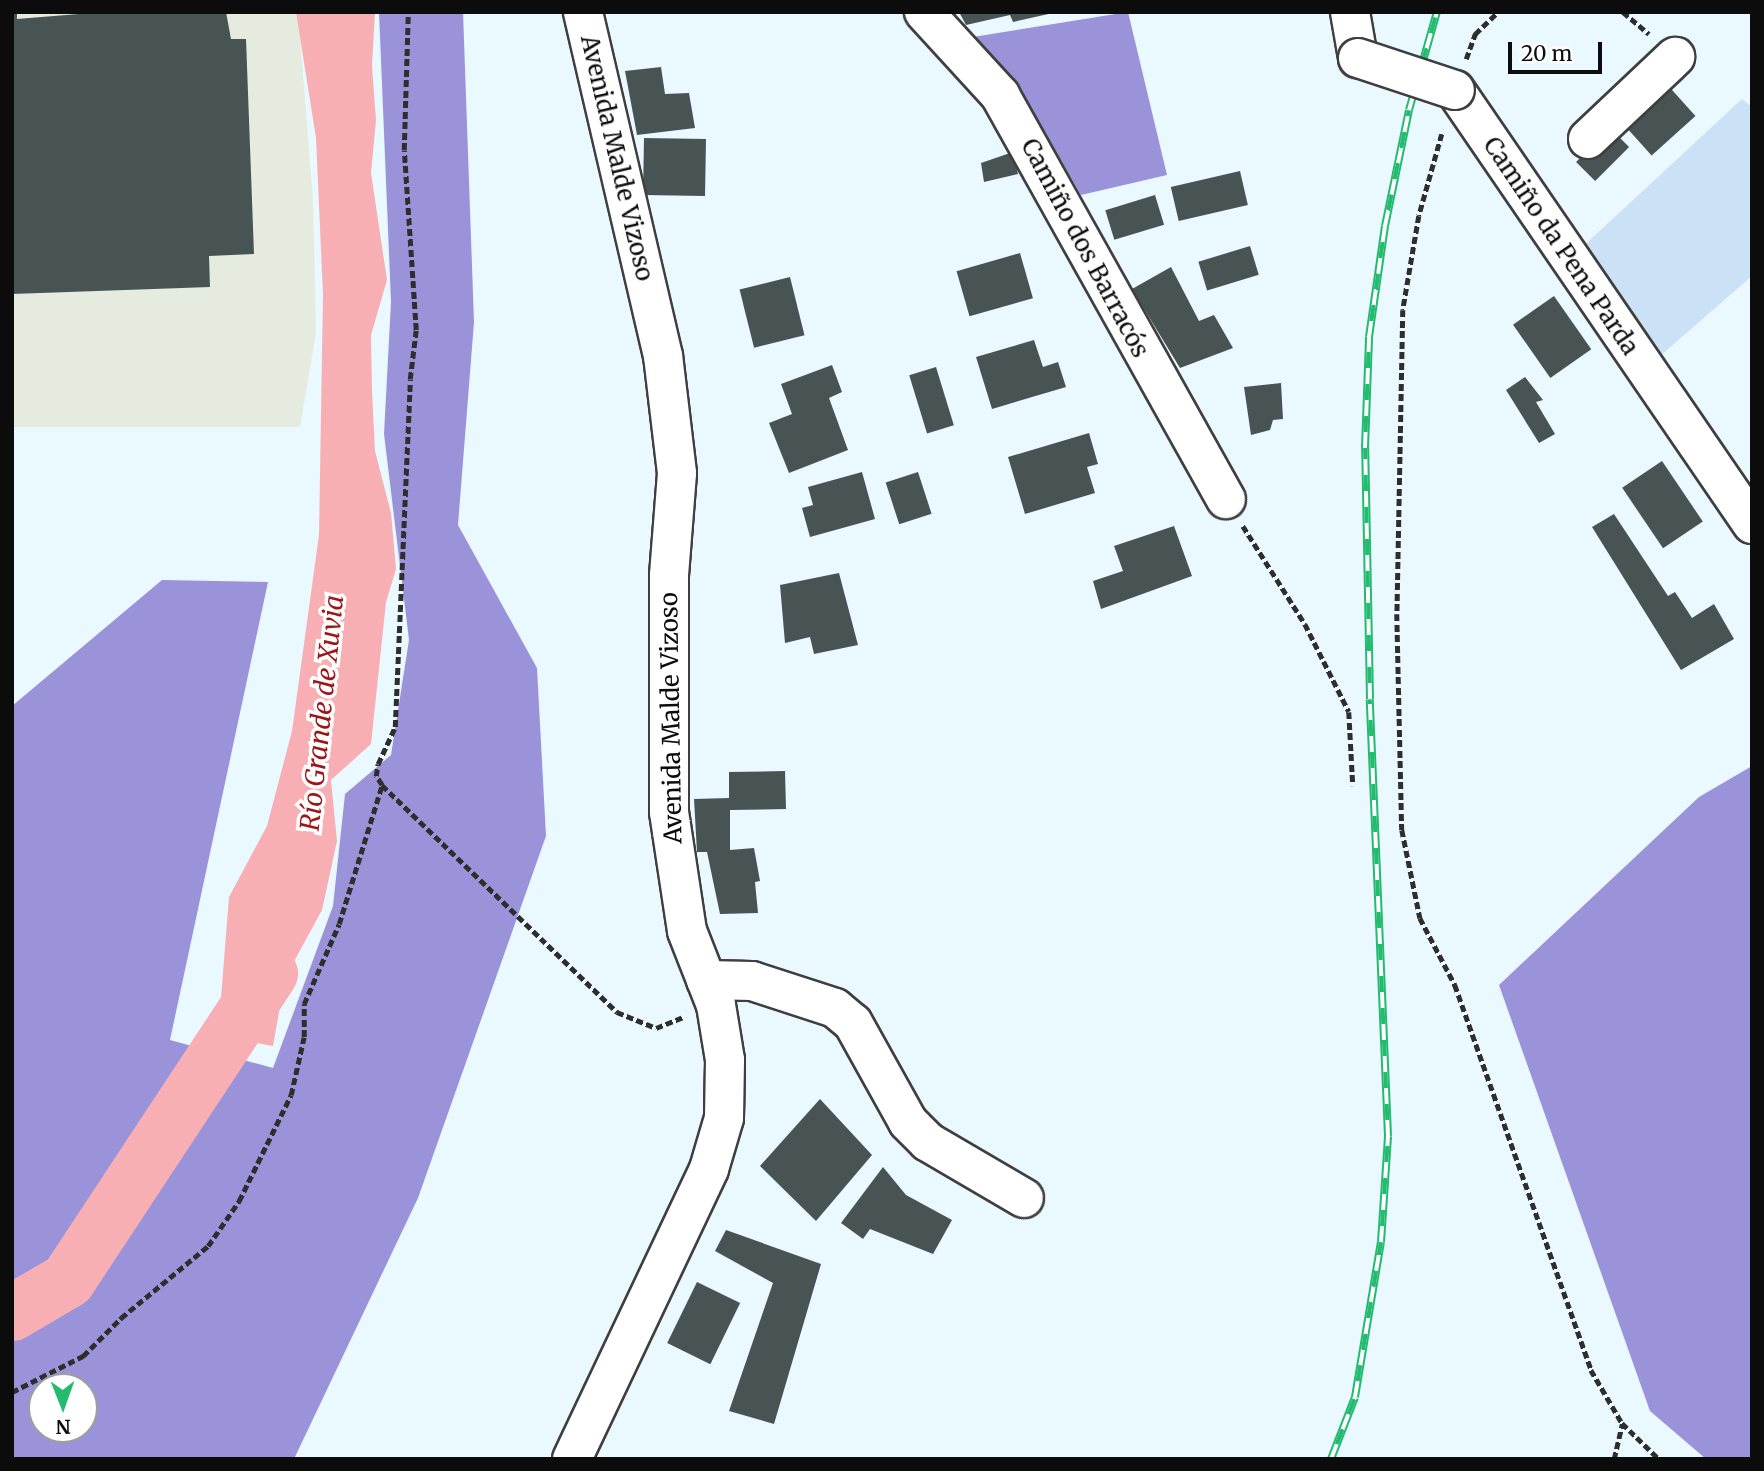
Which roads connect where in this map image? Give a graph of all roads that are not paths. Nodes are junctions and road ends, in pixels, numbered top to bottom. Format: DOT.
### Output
graph roads {
  1 [pos="583,12"];
  2 [pos="924,12"];
  3 [pos="1350,12"];
  4 [pos="1675,57"];
  5 [pos="1588,139"];
  6 [pos="1226,499"];
  7 [pos="1752,524"];
  8 [pos="711,993"];
  9 [pos="1024,1198"];
  10 [pos="572,1459"];
  1 -- 8 [label="street, Avenida Malde Vizoso"];
  2 -- 6 [label="street, Camiño dos Barracós"];
  3 -- 7 [label="street, Camiño da Pena Parda, bridge"];
  4 -- 5 [label="street"];
  8 -- 9 [label="street"];
  8 -- 10 [label="street, Avenida Malde Vizoso"];
}
